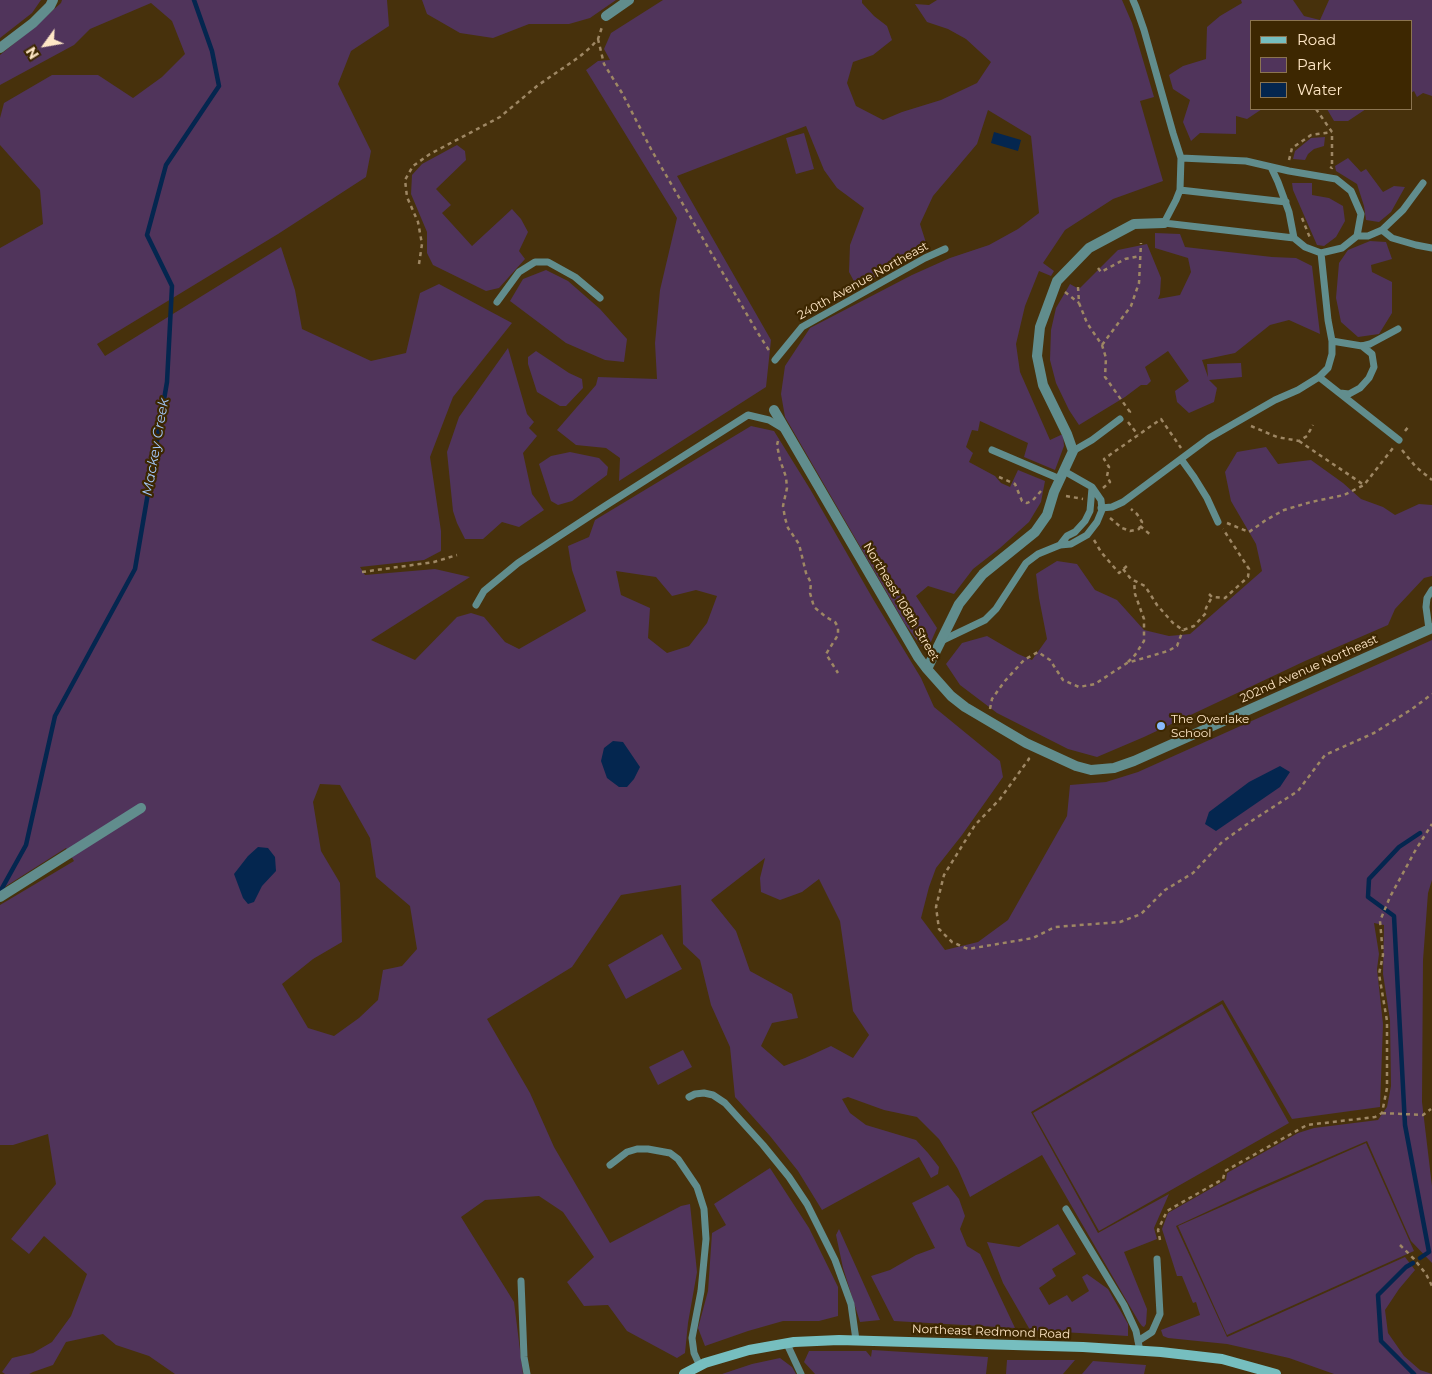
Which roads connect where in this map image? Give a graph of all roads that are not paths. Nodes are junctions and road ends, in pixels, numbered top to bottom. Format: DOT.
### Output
graph roads {
  1 [pos="53,0"];
  2 [pos="629,0"];
  3 [pos="1133,0"];
  4 [pos="606,16"];
  5 [pos="0,48"];
  6 [pos="1182,158"];
  7 [pos="1271,167"];
  8 [pos="1423,183"];
  9 [pos="1180,190"];
  10 [pos="1286,202"];
  11 [pos="1164,223"];
  12 [pos="1382,230"];
  13 [pos="1358,236"];
  14 [pos="1294,238"];
  15 [pos="1432,248"];
  16 [pos="945,249"];
  17 [pos="1321,253"];
  18 [pos="600,298"];
  19 [pos="497,302"];
  20 [pos="1398,330"];
  21 [pos="1332,341"];
  22 [pos="1362,346"];
  23 [pos="775,360"];
  24 [pos="1319,377"];
  25 [pos="1340,392"];
  26 [pos="774,410"];
  27 [pos="1120,420"];
  28 [pos="784,429"];
  29 [pos="1398,441"];
  30 [pos="992,450"];
  31 [pos="1073,451"];
  32 [pos="1184,457"];
  33 [pos="1062,475"];
  34 [pos="1092,487"];
  35 [pos="1101,508"];
  36 [pos="1218,522"];
  37 [pos="1060,545"];
  38 [pos="1432,590"];
  39 [pos="476,606"];
  40 [pos="1431,628"];
  41 [pos="941,641"];
  42 [pos="927,669"];
  43 [pos="1114,768"];
  44 [pos="141,808"];
  45 [pos="0,897"];
  46 [pos="689,1097"];
  47 [pos="610,1165"];
  48 [pos="1066,1209"];
  49 [pos="1156,1259"];
  50 [pos="521,1281"];
  51 [pos="856,1340"];
  52 [pos="787,1344"];
  53 [pos="1139,1346"];
  54 [pos="702,1365"];
  55 [pos="527,1374"];
  56 [pos="684,1374"];
  57 [pos="801,1374"];
  58 [pos="1276,1374"];
  1 -- 5 [label="street"];
  2 -- 4 [label="street"];
  3 -- 6 [label="lane"];
  6 -- 7 [label="lane"];
  6 -- 9 [label="lane"];
  7 -- 10 [label="lane"];
  7 -- 13 [label="lane"];
  8 -- 12 [label="lane"];
  9 -- 10 [label="lane"];
  9 -- 11 [label="lane"];
  10 -- 14 [label="lane"];
  11 -- 14 [label="lane"];
  11 -- 31 [label="street"];
  12 -- 13 [label="lane"];
  12 -- 15 [label="lane"];
  13 -- 17 [label="lane"];
  14 -- 17 [label="lane"];
  16 -- 23 [label="lane, 240th Avenue Northeast"];
  17 -- 21 [label="lane"];
  18 -- 19 [label="lane"];
  20 -- 22 [label="lane"];
  21 -- 22 [label="lane"];
  21 -- 24 [label="lane"];
  22 -- 25 [label="lane"];
  24 -- 25 [label="lane"];
  24 -- 32 [label="lane"];
  25 -- 29 [label="lane"];
  26 -- 28 [label="street, Northeast 108th Street"];
  27 -- 31 [label="lane"];
  28 -- 39 [label="lane"];
  28 -- 42 [label="street, Northeast 108th Street"];
  30 -- 33 [label="lane"];
  31 -- 33 [label="street"];
  32 -- 35 [label="lane"];
  32 -- 36 [label="lane"];
  33 -- 34 [label="lane"];
  33 -- 41 [label="street"];
  34 -- 35 [label="lane"];
  34 -- 37 [label="lane"];
  35 -- 37 [label="lane"];
  37 -- 41 [label="lane"];
  38 -- 40 [label="lane"];
  40 -- 43 [label="street, 202nd Avenue Northeast"];
  41 -- 42 [label="street"];
  42 -- 43 [label="street, Northeast 108th Street"];
  44 -- 45 [label="street"];
  46 -- 51 [label="lane"];
  47 -- 54 [label="lane"];
  48 -- 53 [label="lane"];
  49 -- 53 [label="lane"];
  50 -- 55 [label="lane"];
  51 -- 52 [label="street, Northeast Redmond Road"];
  51 -- 53 [label="street, Northeast Redmond Road"];
  52 -- 54 [label="street, Northeast Redmond Road"];
  52 -- 57 [label="lane"];
  53 -- 58 [label="street, Northeast Redmond Road"];
  54 -- 56 [label="street, Northeast Redmond Road"];
}
